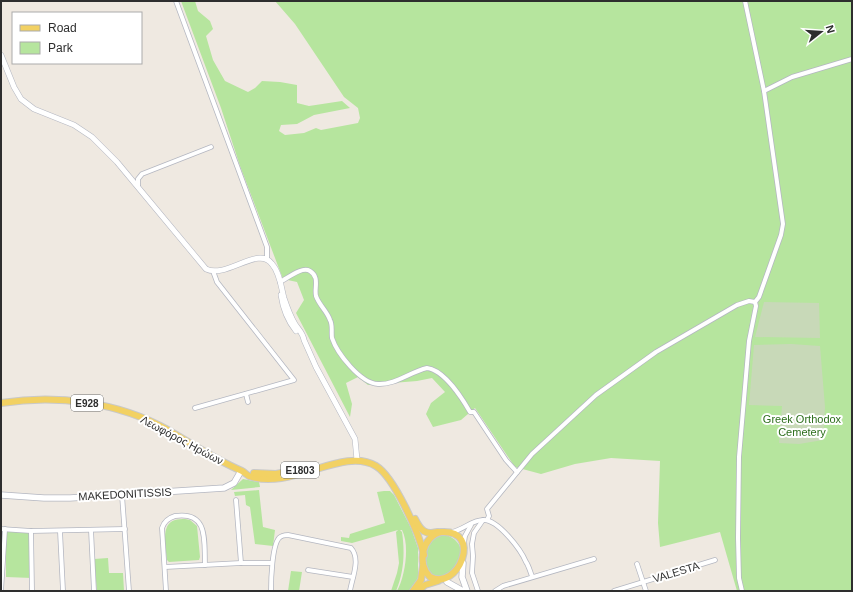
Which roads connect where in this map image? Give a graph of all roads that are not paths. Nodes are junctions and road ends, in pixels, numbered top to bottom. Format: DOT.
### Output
graph roads {
  1 [pos="176,1"];
  2 [pos="745,1"];
  3 [pos="1,55"];
  4 [pos="852,59"];
  5 [pos="764,91"];
  6 [pos="211,147"];
  7 [pos="138,188"];
  8 [pos="267,259"];
  9 [pos="213,271"];
  10 [pos="278,276"];
  11 [pos="280,282"];
  12 [pos="755,302"];
  13 [pos="304,340"];
  14 [pos="246,394"];
  15 [pos="2,402"];
  16 [pos="248,402"];
  17 [pos="195,408"];
  18 [pos="357,458"];
  19 [pos="242,471"];
  20 [pos="516,472"];
  21 [pos="1,495"];
  22 [pos="122,495"];
  23 [pos="236,500"];
  24 [pos="485,520"];
  25 [pos="472,523"];
  26 [pos="3,529"];
  27 [pos="125,529"];
  28 [pos="60,530"];
  29 [pos="91,530"];
  30 [pos="32,531"];
  31 [pos="438,532"];
  32 [pos="450,533"];
  33 [pos="464,550"];
  34 [pos="424,555"];
  35 [pos="594,559"];
  36 [pos="715,560"];
  37 [pos="423,562"];
  38 [pos="463,562"];
  39 [pos="241,563"];
  40 [pos="272,563"];
  41 [pos="637,564"];
  42 [pos="205,565"];
  43 [pos="165,567"];
  44 [pos="308,570"];
  45 [pos="2,571"];
  46 [pos="532,576"];
  47 [pos="353,577"];
  48 [pos="438,581"];
  49 [pos="447,582"];
  50 [pos="643,582"];
  51 [pos="1,591"];
  52 [pos="32,591"];
  53 [pos="63,591"];
  54 [pos="94,591"];
  55 [pos="129,591"];
  56 [pos="166,591"];
  57 [pos="271,591"];
  58 [pos="350,591"];
  59 [pos="413,591"];
  60 [pos="418,591"];
  61 [pos="463,591"];
  62 [pos="467,591"];
  63 [pos="478,591"];
  64 [pos="495,591"];
  65 [pos="614,591"];
  66 [pos="646,591"];
  67 [pos="742,591"];
  1 -- 8 [label="street"];
  2 -- 5 [label="street"];
  3 -- 7 [label="street"];
  4 -- 5 [label="street"];
  5 -- 12 [label="street"];
  6 -- 7 [label="street"];
  7 -- 9 [label="street"];
  8 -- 9 [label="street"];
  8 -- 10 [label="street"];
  9 -- 14 [label="street"];
  10 -- 11 [label="street"];
  10 -- 13 [label="street"];
  11 -- 13 [label="street"];
  11 -- 20 [label="street"];
  12 -- 20 [label="street"];
  12 -- 67 [label="street"];
  13 -- 18 [label="street"];
  14 -- 16 [label="street"];
  14 -- 17 [label="street"];
  15 -- 19 [label="main road, Λεωφόρος Ηρώων / E928"];
  18 -- 19 [label="main road, Λεωφόρος Ηρώων / E1803"];
  18 -- 31 [label="main road, Λεωφόρος Ηρώων / E1803"];
  18 -- 34 [label="main road, Λεωφόρος Ηρώων / E1803"];
  19 -- 22 [label="main road, MAKEDONITISSIS"];
  20 -- 24 [label="street"];
  21 -- 22 [label="main road, MAKEDONITISSIS"];
  22 -- 27 [label="street"];
  23 -- 39 [label="street"];
  24 -- 25 [label="street"];
  24 -- 46 [label="street"];
  24 -- 63 [label="street"];
  25 -- 32 [label="street"];
  25 -- 33 [label="street"];
  26 -- 30 [label="street"];
  26 -- 45 [label="street"];
  27 -- 29 [label="street"];
  27 -- 55 [label="street"];
  28 -- 29 [label="street"];
  28 -- 30 [label="street"];
  28 -- 53 [label="street"];
  29 -- 54 [label="street"];
  30 -- 52 [label="street"];
  31 -- 32 [label="main road"];
  31 -- 34 [label="main road"];
  32 -- 33 [label="main road"];
  33 -- 38 [label="main road"];
  34 -- 37 [label="main road"];
  35 -- 46 [label="street"];
  36 -- 50 [label="street, VALESTA"];
  37 -- 48 [label="main road"];
  37 -- 59 [label="main road"];
  38 -- 49 [label="main road"];
  38 -- 62 [label="main road"];
  39 -- 40 [label="street"];
  39 -- 42 [label="street"];
  40 -- 47 [label="street"];
  40 -- 57 [label="street"];
  41 -- 50 [label="street"];
  42 -- 43 [label="street"];
  42 -- 43 [label="street"];
  43 -- 56 [label="street"];
  44 -- 47 [label="street"];
  45 -- 51 [label="street"];
  46 -- 64 [label="street"];
  47 -- 58 [label="street"];
  48 -- 49 [label="main road"];
  48 -- 60 [label="main road"];
  49 -- 61 [label="main road"];
  50 -- 65 [label="street, VALESTA"];
  50 -- 66 [label="street"];
}
